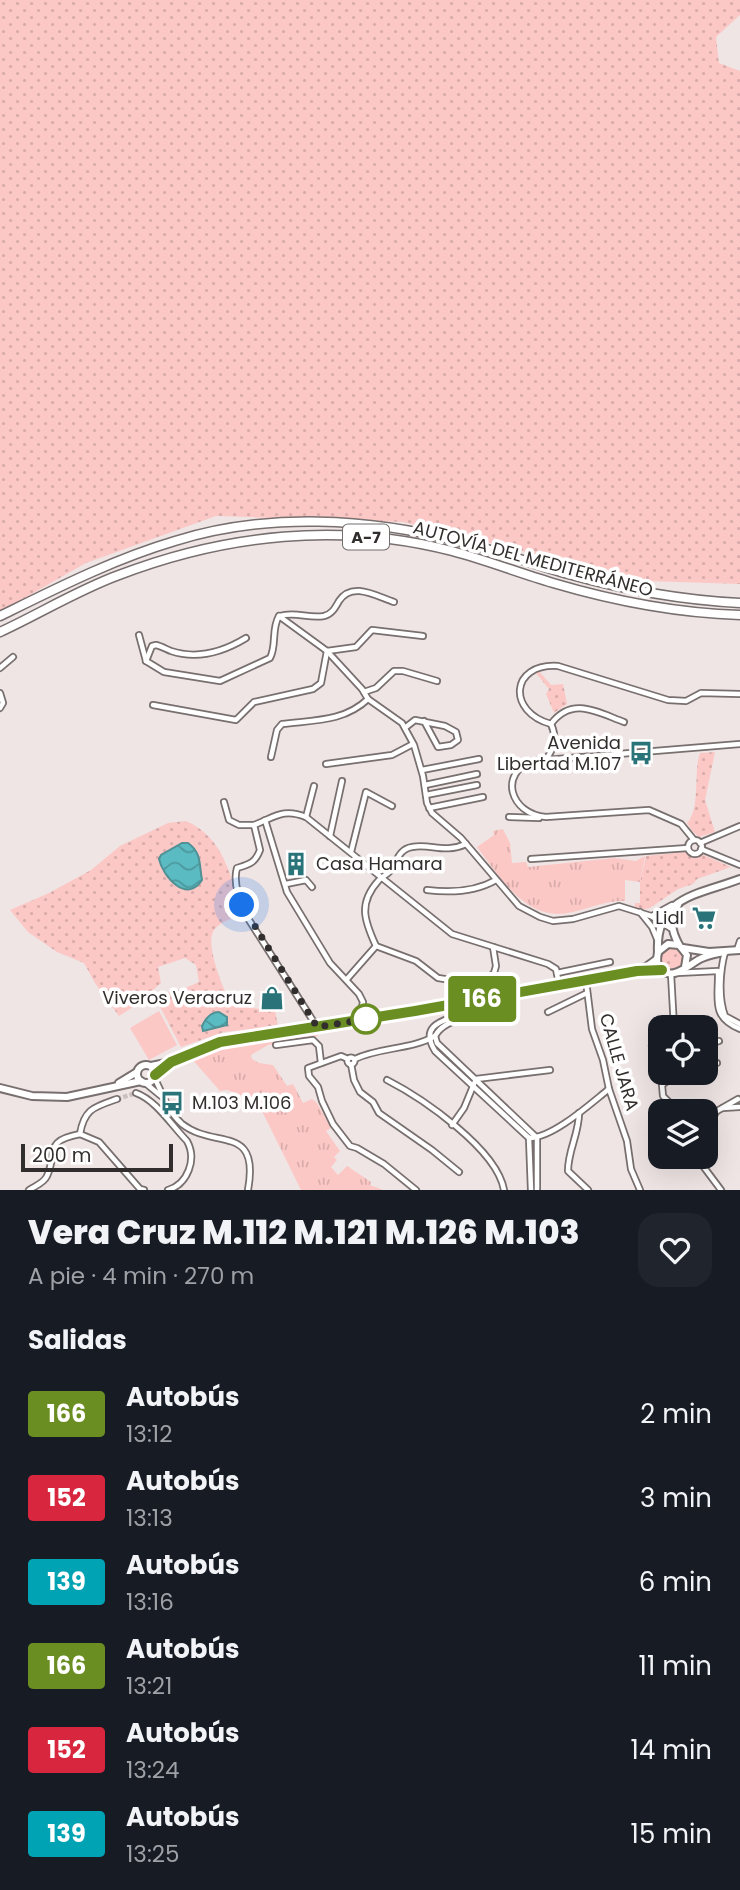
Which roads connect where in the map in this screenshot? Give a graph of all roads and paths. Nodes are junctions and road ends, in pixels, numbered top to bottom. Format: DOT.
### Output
graph roads {
  1 [pos="394,602"];
  2 [pos="740,603"];
  3 [pos="0,616"];
  4 [pos="279,616"];
  5 [pos="740,616"];
  6 [pos="0,632"];
  7 [pos="139,635"];
  8 [pos="423,636"];
  9 [pos="246,638"];
  10 [pos="327,651"];
  11 [pos="13,657"];
  12 [pos="146,661"];
  13 [pos="0,668"];
  14 [pos="437,681"];
  15 [pos="364,692"];
  16 [pos="0,693"];
  17 [pos="740,694"];
  18 [pos="368,699"];
  19 [pos="153,705"];
  20 [pos="0,708"];
  21 [pos="424,721"];
  22 [pos="624,722"];
  23 [pos="551,724"];
  24 [pos="406,727"];
  25 [pos="414,744"];
  26 [pos="740,744"];
  27 [pos="271,757"];
  28 [pos="479,759"];
  29 [pos="545,759"];
  30 [pos="326,764"];
  31 [pos="422,770"];
  32 [pos="477,774"];
  33 [pos="342,781"];
  34 [pos="425,785"];
  35 [pos="477,785"];
  36 [pos="314,786"];
  37 [pos="426,795"];
  38 [pos="483,797"];
  39 [pos="224,802"];
  40 [pos="392,806"];
  41 [pos="429,808"];
  42 [pos="306,817"];
  43 [pos="509,817"];
  44 [pos="546,817"];
  45 [pos="265,820"];
  46 [pos="254,825"];
  47 [pos="740,826"];
  48 [pos="330,836"];
  49 [pos="694,840"];
  50 [pos="466,844"];
  51 [pos="701,846"];
  52 [pos="688,848"];
  53 [pos="351,852"];
  54 [pos="531,859"];
  55 [pos="740,865"];
  56 [pos="381,877"];
  57 [pos="740,879"];
  58 [pos="496,880"];
  59 [pos="286,884"];
  60 [pos="312,887"];
  61 [pos="427,890"];
  62 [pos="687,899"];
  63 [pos="673,905"];
  64 [pos="639,912"];
  65 [pos="652,916"];
  66 [pos="661,922"];
  67 [pos="672,930"];
  68 [pos="657,939"];
  69 [pos="740,942"];
  70 [pos="376,946"];
  71 [pos="681,946"];
  72 [pos="493,947"];
  73 [pos="739,950"];
  74 [pos="724,951"];
  75 [pos="658,955"];
  76 [pos="610,962"];
  77 [pos="687,964"];
  78 [pos="721,968"];
  79 [pos="662,970"];
  80 [pos="637,971"];
  81 [pos="557,973"];
  82 [pos="673,973"];
  83 [pos="347,979"];
  84 [pos="586,981"];
  85 [pos="559,985"];
  86 [pos="587,993"];
  87 [pos="482,999"];
  88 [pos="473,1000"];
  89 [pos="548,1012"];
  90 [pos="674,1015"];
  91 [pos="359,1020"];
  92 [pos="740,1024"];
  93 [pos="317,1027"];
  94 [pos="740,1029"];
  95 [pos="428,1033"];
  96 [pos="435,1036"];
  97 [pos="428,1040"];
  98 [pos="419,1042"];
  99 [pos="276,1045"];
  100 [pos="351,1061"];
  101 [pos="171,1062"];
  102 [pos="321,1063"];
  103 [pos="150,1066"];
  104 [pos="550,1070"];
  105 [pos="137,1072"];
  106 [pos="154,1076"];
  107 [pos="387,1080"];
  108 [pos="142,1082"];
  109 [pos="474,1082"];
  110 [pos="114,1086"];
  111 [pos="0,1088"];
  112 [pos="608,1089"];
  113 [pos="136,1093"];
  114 [pos="162,1097"];
  115 [pos="739,1098"];
  116 [pos="117,1099"];
  117 [pos="739,1107"];
  118 [pos="722,1108"];
  119 [pos="579,1113"];
  120 [pos="718,1113"];
  121 [pos="182,1123"];
  122 [pos="452,1125"];
  123 [pos="176,1129"];
  124 [pos="80,1134"];
  125 [pos="529,1138"];
  126 [pos="537,1138"];
  127 [pos="705,1169"];
  128 [pos="458,1172"];
  129 [pos="502,1181"];
  130 [pos="29,1190"];
  131 [pos="144,1190"];
  132 [pos="168,1190"];
  133 [pos="248,1190"];
  134 [pos="416,1190"];
  135 [pos="496,1190"];
  136 [pos="504,1190"];
  137 [pos="531,1190"];
  138 [pos="537,1190"];
  139 [pos="589,1190"];
  140 [pos="640,1190"];
  141 [pos="721,1190"];
  1 -- 4 [label="street"];
  2 -- 3 [label="highway, AUTOVÍA DEL MEDITERRÁNEO / A-7"];
  4 -- 10 [label="street"];
  4 -- 12 [label="street"];
  5 -- 6 [label="highway, AUTOVÍA DEL MEDITERRÁNEO / A-7"];
  7 -- 12 [label="street"];
  8 -- 10 [label="street"];
  9 -- 12 [label="street"];
  10 -- 15 [label="street"];
  10 -- 19 [label="street"];
  11 -- 13 [label="street"];
  14 -- 15 [label="street"];
  15 -- 18 [label="street"];
  16 -- 20 [label="street"];
  17 -- 23 [label="street"];
  18 -- 24 [label="street"];
  18 -- 27 [label="street"];
  21 -- 21 [label="street"];
  21 -- 24 [label="street"];
  22 -- 23 [label="street"];
  23 -- 29 [label="street"];
  24 -- 25 [label="street"];
  25 -- 30 [label="street"];
  25 -- 31 [label="street"];
  26 -- 29 [label="street"];
  28 -- 31 [label="street"];
  29 -- 44 [label="street"];
  31 -- 34 [label="street"];
  32 -- 34 [label="street"];
  33 -- 48 [label="street"];
  34 -- 37 [label="street"];
  35 -- 37 [label="street"];
  36 -- 42 [label="street"];
  37 -- 41 [label="street"];
  38 -- 41 [label="street"];
  39 -- 46 [label="street"];
  40 -- 53 [label="street"];
  41 -- 50 [label="street"];
  42 -- 45 [label="street"];
  42 -- 48 [label="street"];
  43 -- 44 [label="street"];
  44 -- 49 [label="street"];
  45 -- 46 [label="street"];
  45 -- 59 [label="street"];
  46 -- 93 [label="street"];
  47 -- 51 [label="street"];
  48 -- 53 [label="street"];
  49 -- 51 [label="street"];
  49 -- 52 [label="street"];
  50 -- 56 [label="street"];
  50 -- 58 [label="street"];
  51 -- 52 [label="street"];
  51 -- 55 [label="street"];
  52 -- 54 [label="street"];
  53 -- 56 [label="street"];
  56 -- 70 [label="street"];
  56 -- 72 [label="street"];
  57 -- 62 [label="main road"];
  58 -- 61 [label="street"];
  58 -- 64 [label="street"];
  59 -- 60 [label="street"];
  59 -- 83 [label="street"];
  62 -- 63 [label="main road"];
  62 -- 67 [label="main road"];
  63 -- 65 [label="street"];
  63 -- 66 [label="main road"];
  64 -- 65 [label="street"];
  64 -- 68 [label="street"];
  65 -- 66 [label="street"];
  66 -- 67 [label="street"];
  66 -- 68 [label="main road"];
  67 -- 71 [label="main road"];
  68 -- 75 [label="main road"];
  69 -- 73 [label="street"];
  70 -- 72 [label="street"];
  70 -- 83 [label="street"];
  71 -- 74 [label="main road"];
  71 -- 75 [label="main road"];
  71 -- 77 [label="main road"];
  72 -- 81 [label="street"];
  73 -- 74 [label="main road"];
  74 -- 77 [label="main road"];
  74 -- 78 [label="street"];
  75 -- 79 [label="main road"];
  75 -- 80 [label="main road"];
  76 -- 81 [label="street"];
  77 -- 78 [label="street"];
  77 -- 82 [label="main road"];
  78 -- 92 [label="street"];
  79 -- 80 [label="main road"];
  79 -- 82 [label="main road"];
  80 -- 84 [label="main road"];
  81 -- 85 [label="street"];
  82 -- 90 [label="street"];
  82 -- 94 [label="street"];
  83 -- 91 [label="street"];
  84 -- 85 [label="main road"];
  84 -- 86 [label="street, CALLE JARA"];
  85 -- 87 [label="main road"];
  86 -- 89 [label="street"];
  86 -- 112 [label="street, CALLE JARA"];
  87 -- 88 [label="main road"];
  87 -- 96 [label="street"];
  88 -- 91 [label="main road"];
  88 -- 95 [label="street"];
  91 -- 93 [label="main road"];
  93 -- 101 [label="main road"];
  95 -- 97 [label="street"];
  95 -- 98 [label="street"];
  96 -- 97 [label="street"];
  96 -- 109 [label="street"];
  97 -- 98 [label="street"];
  97 -- 109 [label="street"];
  98 -- 100 [label="street"];
  99 -- 102 [label="street"];
  100 -- 102 [label="street"];
  100 -- 128 [label="street"];
  101 -- 103 [label="main road"];
  101 -- 106 [label="main road"];
  102 -- 134 [label="street"];
  103 -- 105 [label="main road"];
  103 -- 106 [label="main road"];
  104 -- 109 [label="street"];
  105 -- 108 [label="main road"];
  105 -- 110 [label="main road"];
  106 -- 108 [label="main road"];
  106 -- 114 [label="street"];
  107 -- 122 [label="street"];
  108 -- 110 [label="main road"];
  108 -- 114 [label="street"];
  109 -- 122 [label="street"];
  109 -- 125 [label="street"];
  109 -- 126 [label="street"];
  110 -- 111 [label="main road"];
  112 -- 119 [label="street"];
  112 -- 140 [label="street, CALLE JARA"];
  113 -- 123 [label="street"];
  114 -- 121 [label="street"];
  115 -- 117 [label="street"];
  115 -- 118 [label="street"];
  116 -- 124 [label="street"];
  117 -- 118 [label="street"];
  118 -- 120 [label="street"];
  119 -- 126 [label="street"];
  119 -- 139 [label="street"];
  121 -- 123 [label="street"];
  121 -- 133 [label="street"];
  122 -- 129 [label="street"];
  123 -- 132 [label="street"];
  124 -- 130 [label="street"];
  124 -- 131 [label="street"];
  125 -- 126 [label="street"];
  125 -- 137 [label="street"];
  126 -- 138 [label="street"];
  127 -- 141 [label="street"];
  129 -- 135 [label="street"];
  129 -- 136 [label="street"];
}
